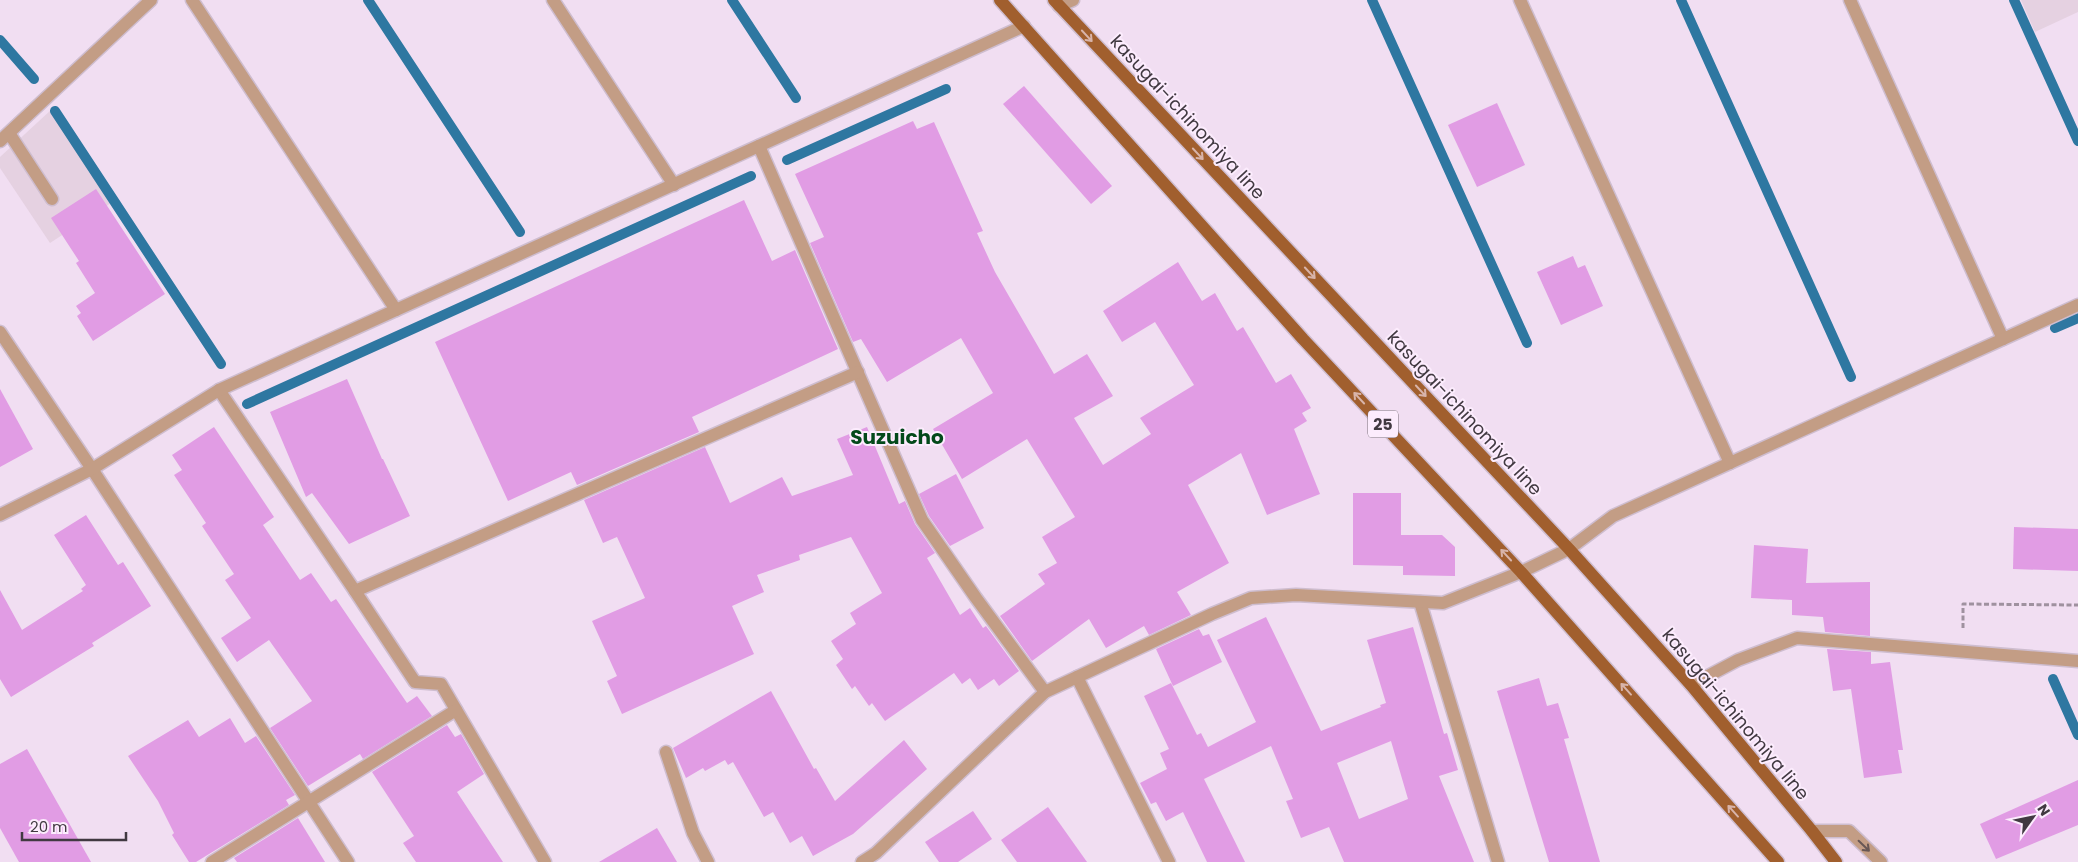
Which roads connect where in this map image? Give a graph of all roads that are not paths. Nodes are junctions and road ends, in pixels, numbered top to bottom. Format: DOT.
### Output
graph roads {
  1 [pos="151,0"];
  2 [pos="192,0"];
  3 [pos="553,0"];
  4 [pos="1000,0"];
  5 [pos="1073,0"];
  6 [pos="1520,0"];
  7 [pos="1850,0"];
  8 [pos="1057,3"];
  9 [pos="1024,26"];
  10 [pos="4,137"];
  11 [pos="759,146"];
  12 [pos="674,185"];
  13 [pos="52,199"];
  14 [pos="2078,305"];
  15 [pos="396,310"];
  16 [pos="0,332"];
  17 [pos="2003,339"];
  18 [pos="858,372"];
  19 [pos="218,390"];
  20 [pos="1730,463"];
  21 [pos="92,469"];
  22 [pos="0,516"];
  23 [pos="1569,549"];
  24 [pos="1521,572"];
  25 [pos="355,591"];
  26 [pos="1420,602"];
  27 [pos="2078,661"];
  28 [pos="1077,677"];
  29 [pos="1691,685"];
  30 [pos="1045,692"];
  31 [pos="456,710"];
  32 [pos="666,752"];
  33 [pos="309,803"];
  34 [pos="1812,831"];
  35 [pos="1766,848"];
  36 [pos="879,857"];
  37 [pos="212,862"];
  38 [pos="348,862"];
  39 [pos="545,862"];
  40 [pos="708,862"];
  41 [pos="862,862"];
  42 [pos="1169,862"];
  43 [pos="1498,862"];
  44 [pos="1766,862"];
  45 [pos="1778,862"];
  46 [pos="1836,862"];
  47 [pos="1881,862"];
  1 -- 10 [label="street"];
  2 -- 15 [label="street"];
  3 -- 12 [label="street"];
  4 -- 9 [label="main road, 25"];
  5 -- 8 [label="street"];
  6 -- 20 [label="street"];
  7 -- 17 [label="street"];
  8 -- 23 [label="main road, kasugai-ichinomiya line, one-way"];
  9 -- 11 [label="street"];
  24 -- 9 [label="main road, 25, one-way"];
  10 -- 13 [label="street"];
  11 -- 12 [label="street"];
  11 -- 18 [label="street"];
  12 -- 15 [label="street"];
  14 -- 17 [label="street"];
  15 -- 19 [label="street"];
  16 -- 21 [label="street"];
  17 -- 20 [label="street"];
  18 -- 25 [label="street"];
  18 -- 30 [label="street"];
  19 -- 21 [label="street"];
  19 -- 25 [label="street"];
  20 -- 23 [label="street"];
  21 -- 22 [label="street"];
  21 -- 33 [label="street"];
  23 -- 24 [label="street"];
  23 -- 29 [label="main road, kasugai-ichinomiya line"];
  24 -- 26 [label="street"];
  35 -- 24 [label="main road, 25, one-way"];
  25 -- 31 [label="street"];
  26 -- 28 [label="street"];
  26 -- 43 [label="street"];
  27 -- 29 [label="street"];
  28 -- 30 [label="street"];
  28 -- 42 [label="street"];
  29 -- 34 [label="main road, kasugai-ichinomiya line"];
  30 -- 36 [label="street"];
  31 -- 33 [label="street"];
  31 -- 39 [label="street"];
  32 -- 40 [label="street"];
  33 -- 37 [label="street"];
  33 -- 38 [label="street"];
  34 -- 46 [label="main road, kasugai-ichinomiya line"];
  34 -- 47 [label="street, one-way"];
  35 -- 44 [label="street"];
  35 -- 45 [label="main road, 25"];
  36 -- 41 [label="street"];
}
